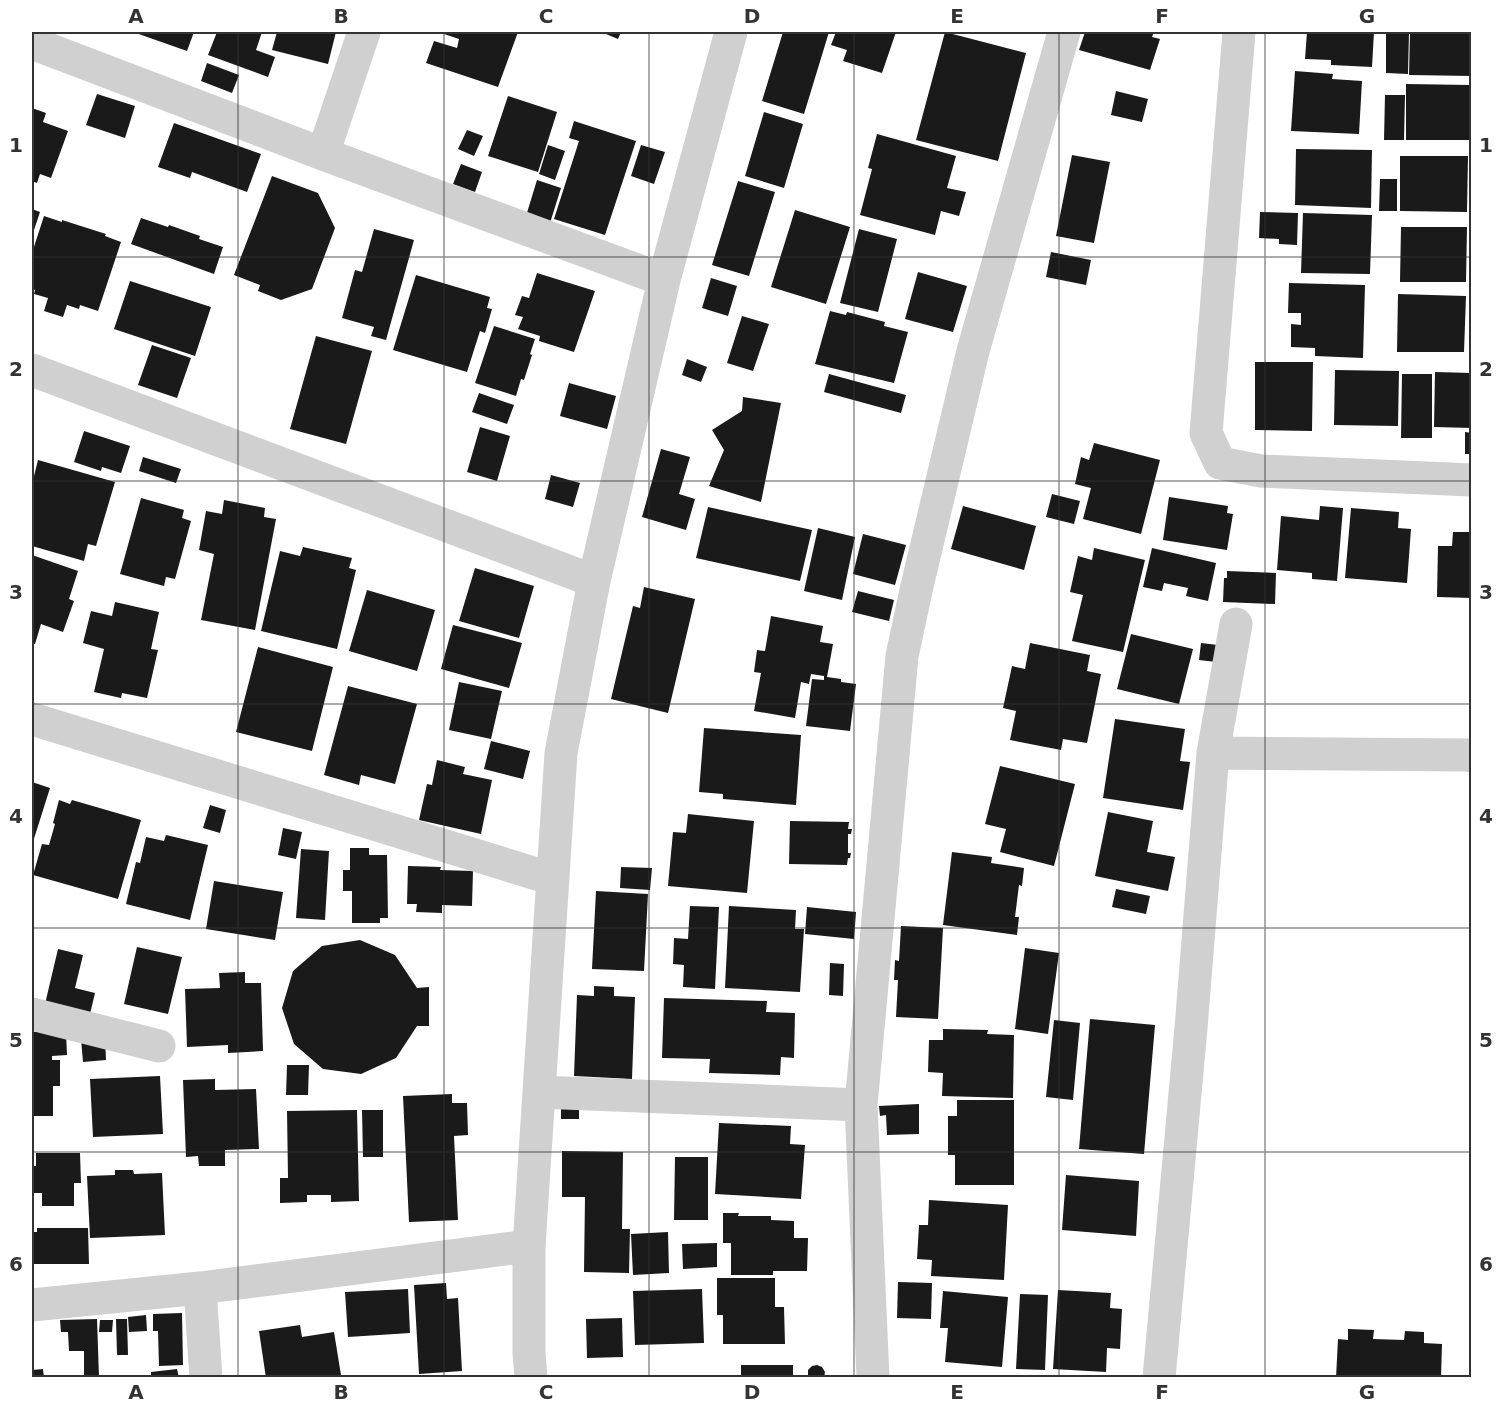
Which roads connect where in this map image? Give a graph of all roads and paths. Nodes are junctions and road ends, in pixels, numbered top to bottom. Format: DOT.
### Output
graph roads {
  1 [pos="364,32"];
  2 [pos="731,32"];
  3 [pos="1064,32"];
  4 [pos="1239,32"];
  5 [pos="45,42"];
  6 [pos="323,154"];
  7 [pos="664,280"];
  8 [pos="32,370"];
  9 [pos="1472,480"];
  10 [pos="594,581"];
  11 [pos="1236,624"];
  12 [pos="32,718"];
  13 [pos="1213,753"];
  14 [pos="1472,756"];
  15 [pos="553,879"];
  16 [pos="32,1014"];
  17 [pos="159,1046"];
  18 [pos="539,1092"];
  19 [pos="861,1105"];
  20 [pos="529,1246"];
  21 [pos="200,1288"];
  22 [pos="32,1305"];
  23 [pos="206,1377"];
  24 [pos="531,1377"];
  25 [pos="873,1377"];
  26 [pos="1159,1377"];
  1 -- 6 [label="street"];
  2 -- 7 [label="street"];
  3 -- 19 [label="street"];
  4 -- 9 [label="street"];
  5 -- 6 [label="street"];
  6 -- 7 [label="street"];
  7 -- 10 [label="street"];
  8 -- 10 [label="street"];
  10 -- 15 [label="street"];
  11 -- 13 [label="street"];
  12 -- 15 [label="street"];
  13 -- 14 [label="street"];
  13 -- 26 [label="street"];
  15 -- 18 [label="street"];
  16 -- 17 [label="street"];
  18 -- 19 [label="street"];
  18 -- 20 [label="street"];
  19 -- 25 [label="street"];
  20 -- 21 [label="street"];
  20 -- 24 [label="street"];
  21 -- 22 [label="street"];
  21 -- 23 [label="street"];
}
